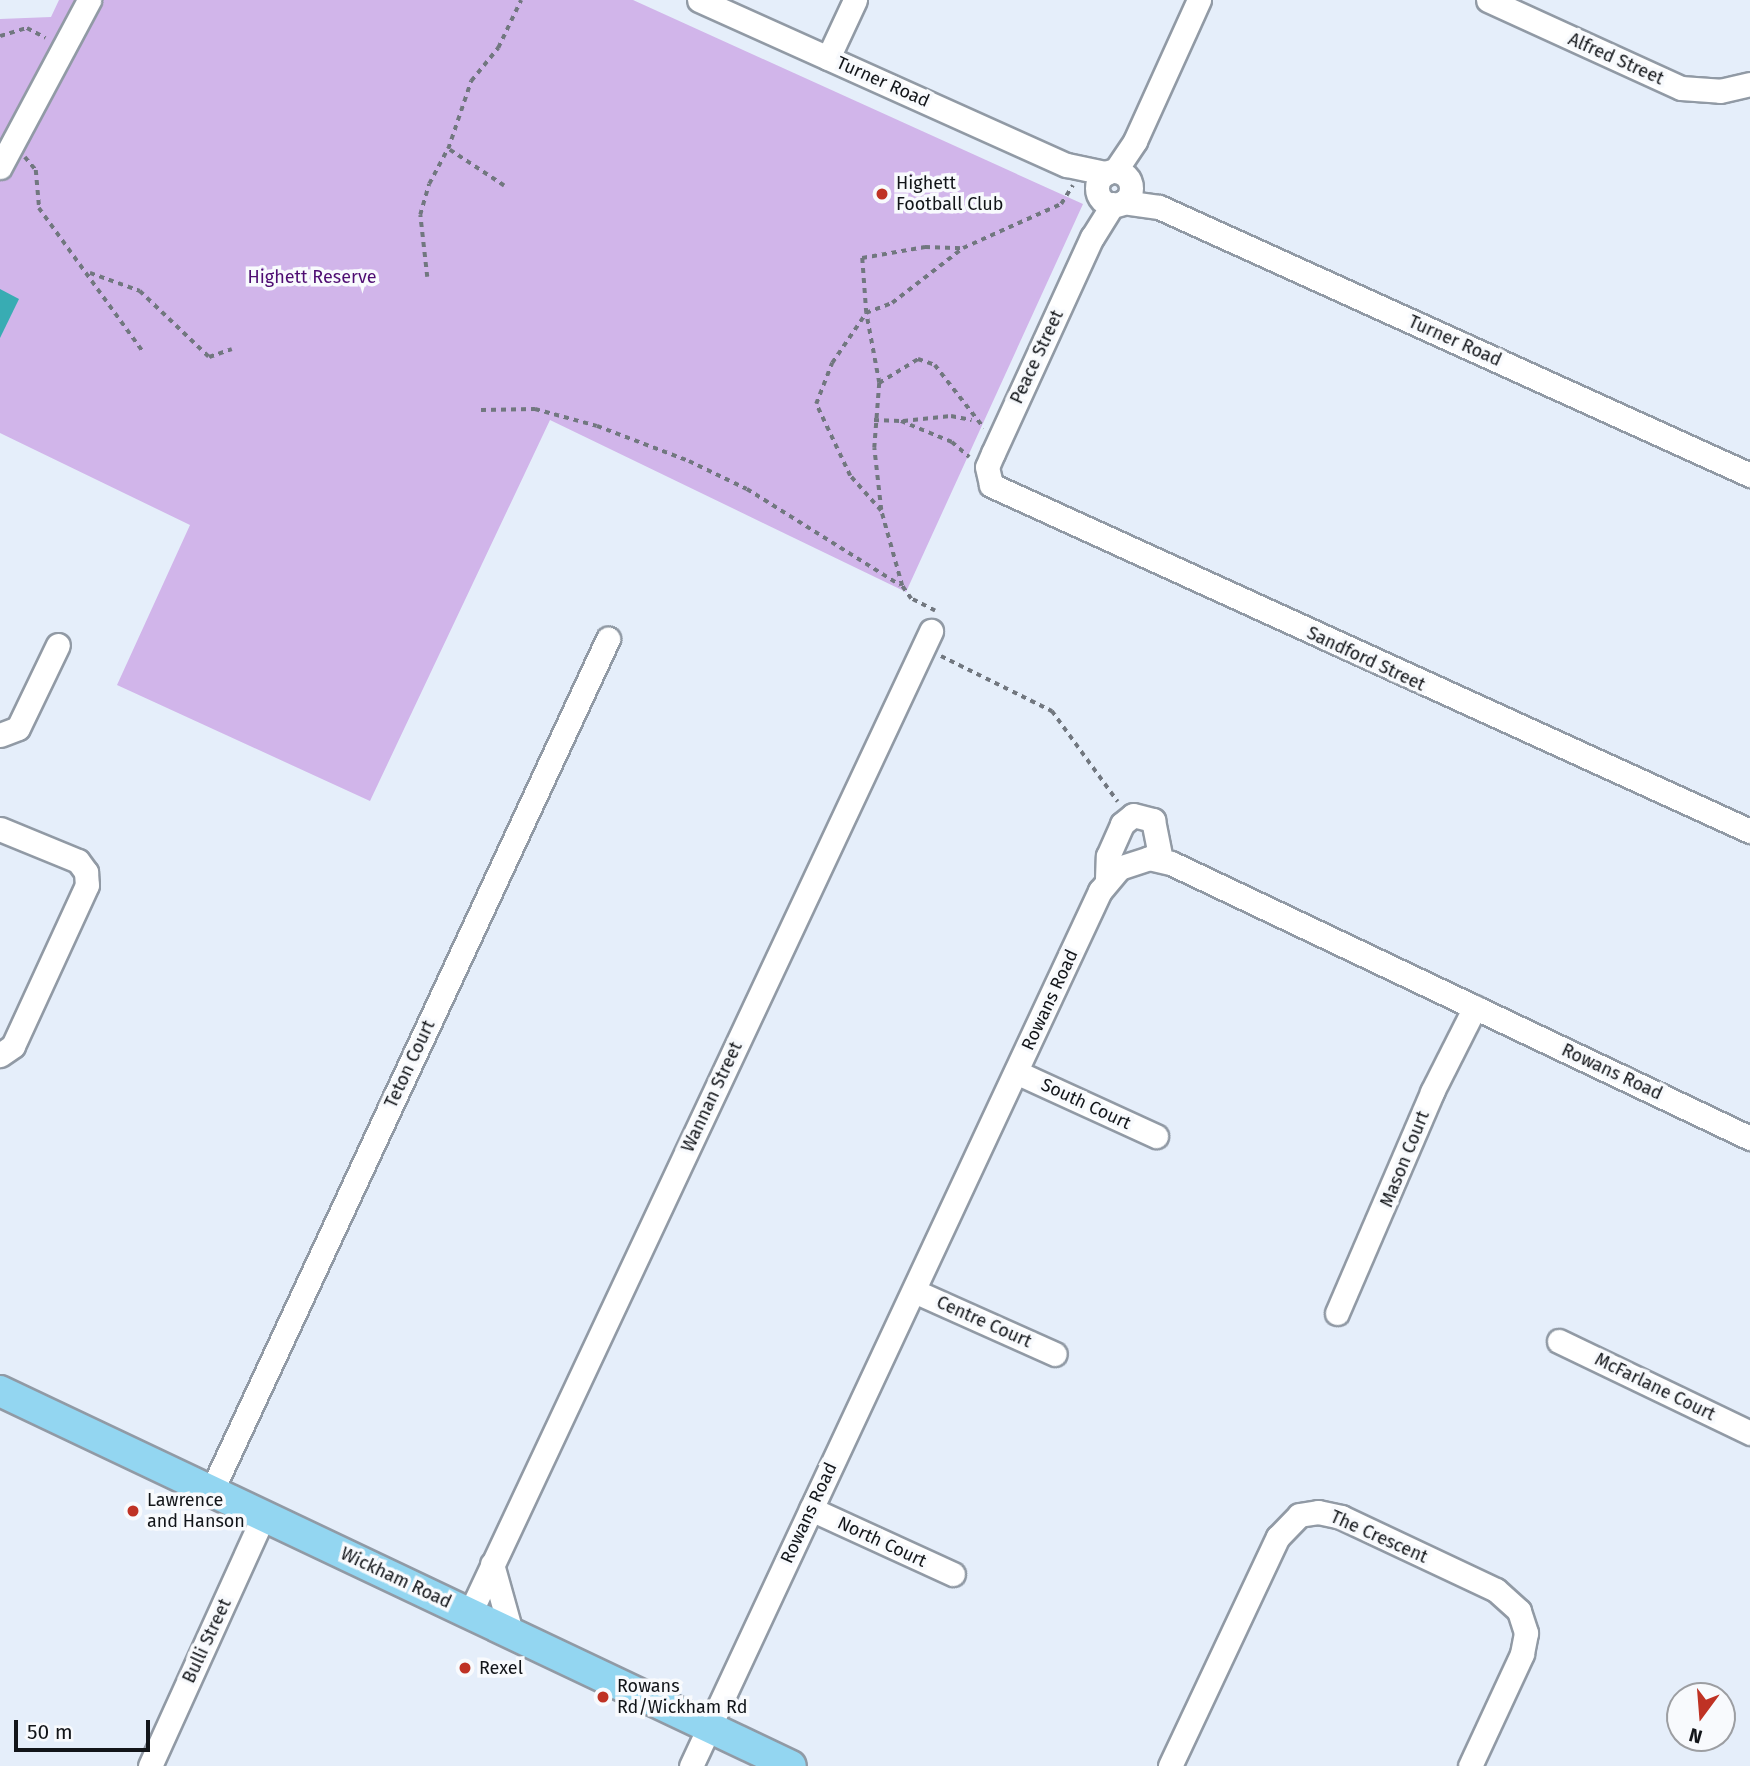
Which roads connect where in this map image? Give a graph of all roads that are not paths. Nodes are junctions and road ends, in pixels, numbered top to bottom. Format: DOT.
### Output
graph roads {
  1 [pos="89,0"];
  2 [pos="699,0"];
  3 [pos="855,0"];
  4 [pos="1199,0"];
  5 [pos="1488,0"];
  6 [pos="828,58"];
  7 [pos="1750,84"];
  8 [pos="0,167"];
  9 [pos="1114,187"];
  10 [pos="1750,475"];
  11 [pos="987,478"];
  12 [pos="931,631"];
  13 [pos="608,639"];
  14 [pos="58,645"];
  15 [pos="0,735"];
  16 [pos="0,829"];
  17 [pos="1750,831"];
  18 [pos="1161,860"];
  19 [pos="1107,879"];
  20 [pos="1475,1007"];
  21 [pos="0,1055"];
  22 [pos="1016,1072"];
  23 [pos="1156,1136"];
  24 [pos="1750,1138"];
  25 [pos="914,1291"];
  26 [pos="1337,1312"];
  27 [pos="1559,1341"];
  28 [pos="1055,1354"];
  29 [pos="0,1391"];
  30 [pos="1750,1433"];
  31 [pos="212,1490"];
  32 [pos="811,1509"];
  33 [pos="264,1515"];
  34 [pos="492,1564"];
  35 [pos="953,1574"];
  36 [pos="470,1613"];
  37 [pos="511,1632"];
  38 [pos="709,1727"];
  39 [pos="150,1766"];
  40 [pos="691,1766"];
  41 [pos="791,1766"];
  42 [pos="1170,1766"];
  43 [pos="1470,1766"];
  1 -- 8 [label="street"];
  2 -- 6 [label="street, Turner Road"];
  3 -- 6 [label="street"];
  4 -- 9 [label="street, Peace Street"];
  5 -- 7 [label="street, Alfred Street"];
  6 -- 9 [label="street, Turner Road"];
  9 -- 10 [label="street, Turner Road"];
  9 -- 11 [label="street, Peace Street"];
  11 -- 17 [label="street, Sandford Street"];
  12 -- 34 [label="street, Wannan Street"];
  13 -- 31 [label="street, Teton Court"];
  14 -- 15 [label="street"];
  16 -- 21 [label="street"];
  18 -- 19 [label="street"];
  18 -- 19 [label="street, Rowans Road"];
  18 -- 20 [label="street, Rowans Road"];
  19 -- 22 [label="street, Rowans Road"];
  20 -- 24 [label="street, Rowans Road"];
  20 -- 26 [label="street, Mason Court"];
  22 -- 23 [label="street, South Court"];
  22 -- 25 [label="street, Rowans Road"];
  25 -- 28 [label="street, Centre Court"];
  25 -- 32 [label="street, Rowans Road"];
  27 -- 30 [label="street, McFarlane Court"];
  29 -- 31 [label="main road, Wickham Road"];
  31 -- 33 [label="main road, Wickham Road"];
  32 -- 35 [label="street, North Court"];
  32 -- 38 [label="street, Rowans Road"];
  33 -- 36 [label="main road, Wickham Road"];
  33 -- 39 [label="street, Bulli Street"];
  34 -- 36 [label="street, Wannan Street"];
  34 -- 37 [label="street"];
  36 -- 37 [label="main road, Wickham Road"];
  37 -- 38 [label="main road, Wickham Road"];
  38 -- 40 [label="street, Rowans Road"];
  38 -- 41 [label="main road, Wickham Road"];
  42 -- 43 [label="street, The Crescent"];
}
